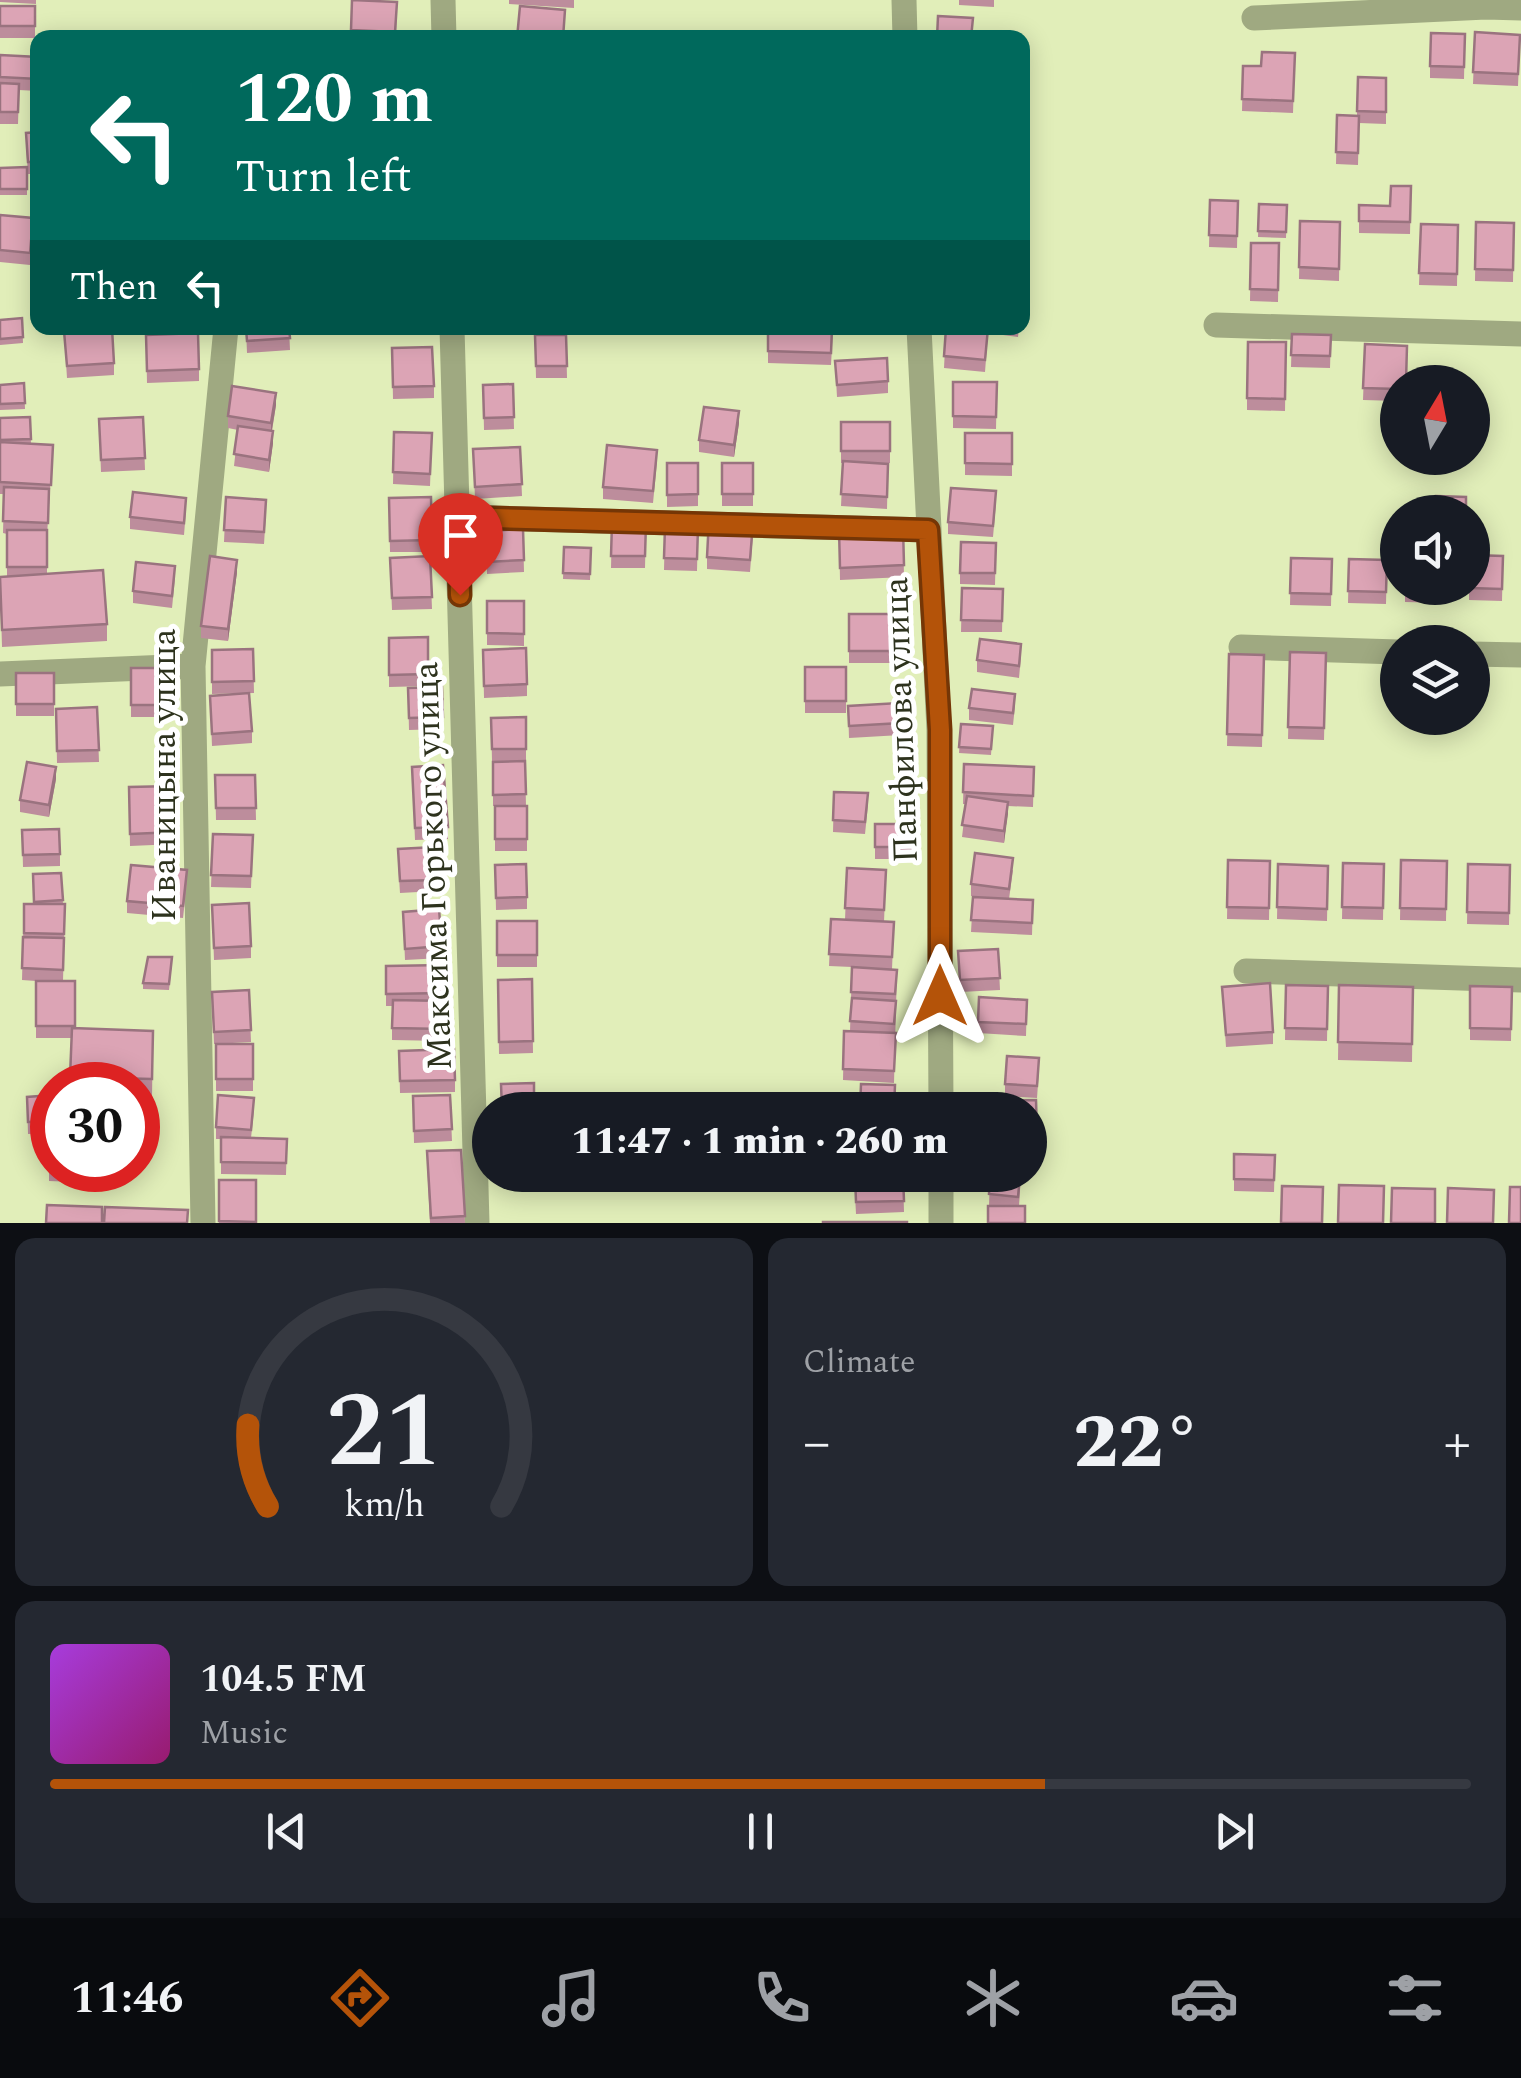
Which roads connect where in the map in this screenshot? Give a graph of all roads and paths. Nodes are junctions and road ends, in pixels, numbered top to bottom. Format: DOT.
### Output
graph roads {
  1 [pos="443,0"];
  2 [pos="904,0"];
  3 [pos="1521,8"];
  4 [pos="1254,18"];
  5 [pos="444,30"];
  6 [pos="906,30"];
  7 [pos="1216,325"];
  8 [pos="1521,334"];
  9 [pos="225,335"];
  10 [pos="452,335"];
  11 [pos="918,335"];
  12 [pos="458,517"];
  13 [pos="928,530"];
  14 [pos="1241,647"];
  15 [pos="1380,651"];
  16 [pos="1490,655"];
  17 [pos="1521,656"];
  18 [pos="193,666"];
  19 [pos="0,674"];
  20 [pos="1246,971"];
  21 [pos="1521,980"];
  22 [pos="941,1092"];
  23 [pos="941,1192"];
  24 [pos="203,1223"];
  25 [pos="477,1223"];
  26 [pos="941,1223"];
  1 -- 5 [label="street"];
  2 -- 6 [label="street"];
  3 -- 4 [label="street"];
  7 -- 8 [label="street"];
  9 -- 18 [label="street, Иваницына улица"];
  10 -- 12 [label="street, Максима Горького улица"];
  11 -- 13 [label="street, Панфилова улица"];
  12 -- 13 [label="street"];
  12 -- 25 [label="street, Максима Горького улица"];
  13 -- 22 [label="street, Панфилова улица"];
  14 -- 15 [label="street"];
  16 -- 17 [label="street"];
  18 -- 19 [label="street"];
  18 -- 24 [label="street, Иваницына улица"];
  20 -- 21 [label="street"];
  23 -- 26 [label="street"];
}
